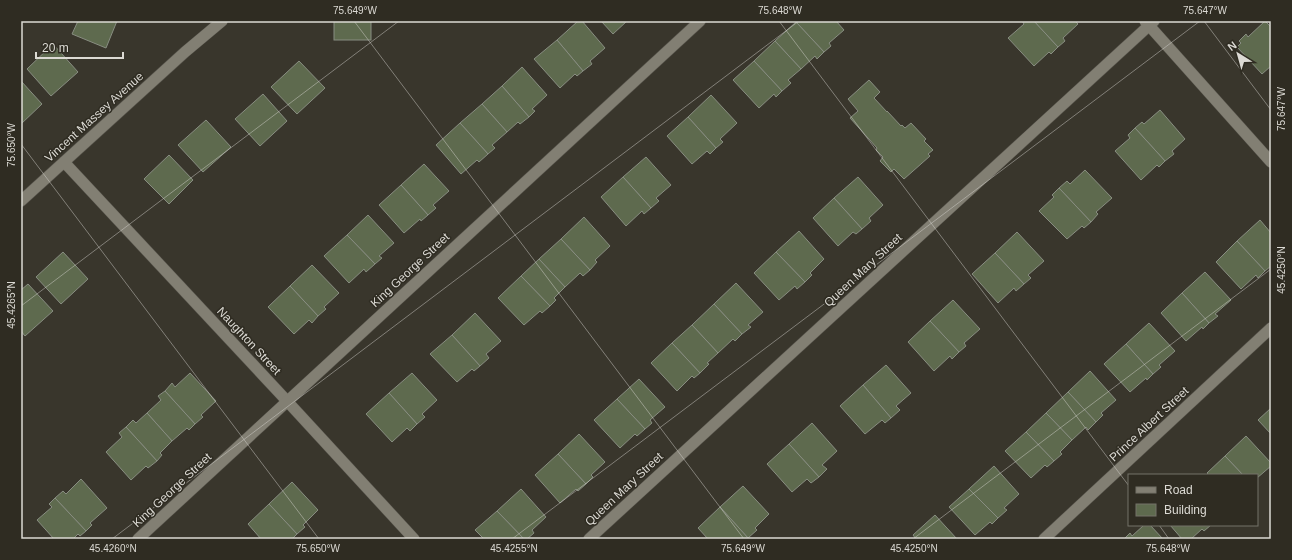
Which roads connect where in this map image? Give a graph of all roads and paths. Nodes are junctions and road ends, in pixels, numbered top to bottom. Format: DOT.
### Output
graph roads {
  1 [pos="222,21"];
  2 [pos="700,21"];
  3 [pos="1149,22"];
  4 [pos="64,162"];
  5 [pos="1271,162"];
  6 [pos="21,202"];
  7 [pos="1271,328"];
  8 [pos="287,401"];
  9 [pos="138,539"];
  10 [pos="414,539"];
  11 [pos="589,539"];
  12 [pos="1044,539"];
  1 -- 4 [label="street, Vincent Massey Avenue"];
  2 -- 8 [label="street, King George Street"];
  3 -- 5 [label="street"];
  3 -- 11 [label="street, Queen Mary Street"];
  4 -- 6 [label="street, Vincent Massey Avenue"];
  4 -- 8 [label="street, Naughton Street"];
  7 -- 12 [label="street, Prince Albert Street"];
  8 -- 9 [label="street, King George Street"];
  8 -- 10 [label="street, Naughton Street"];
}
